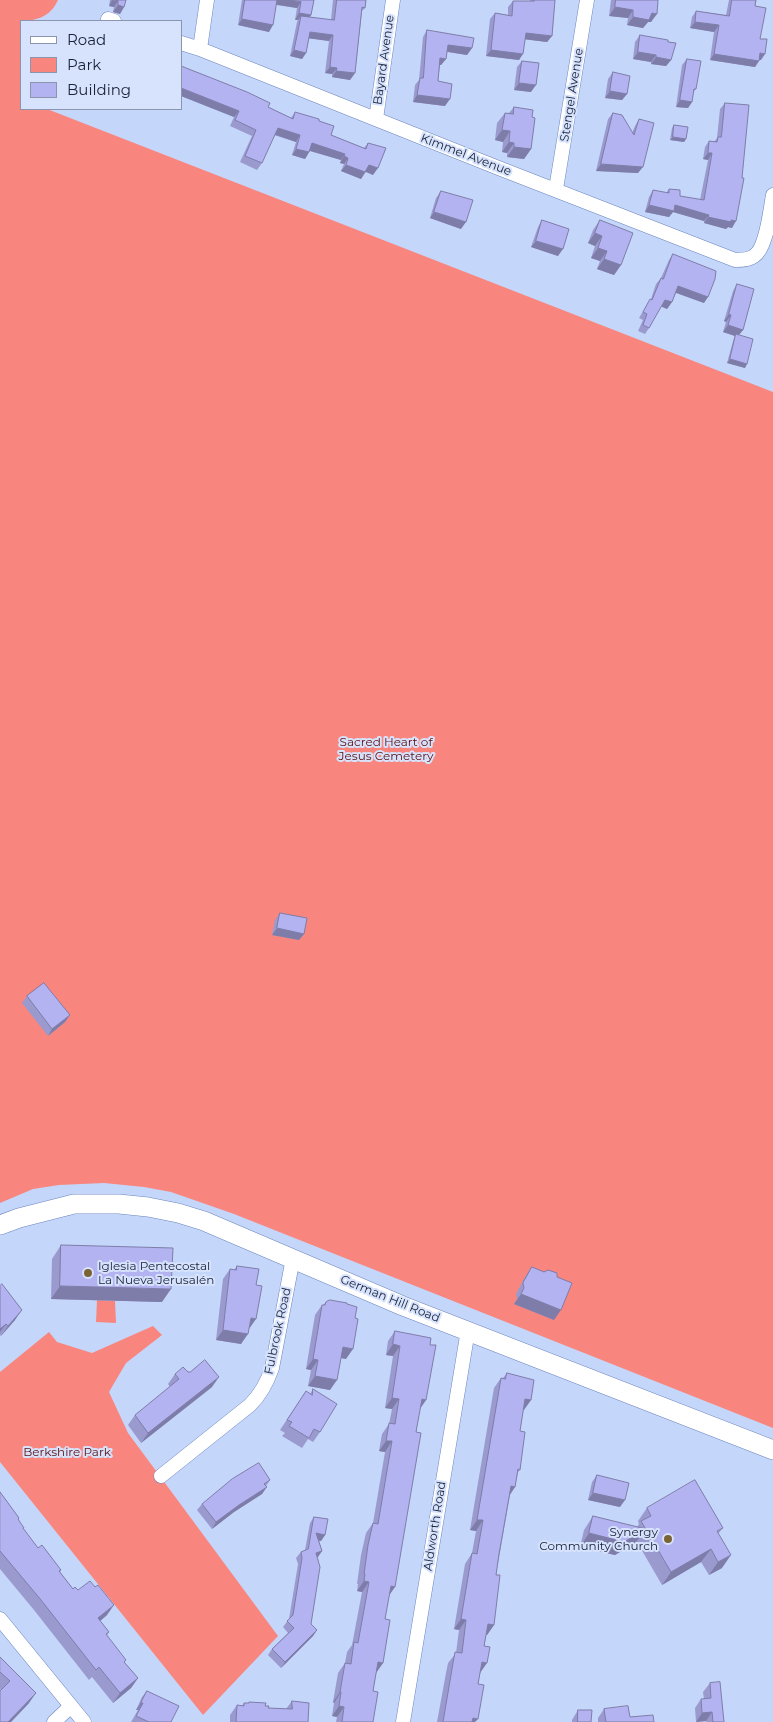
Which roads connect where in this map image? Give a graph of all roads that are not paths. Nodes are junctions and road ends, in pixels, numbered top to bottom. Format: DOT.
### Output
graph roads {
  1 [pos="207,0"];
  2 [pos="393,0"];
  3 [pos="587,0"];
  4 [pos="182,43"];
  5 [pos="200,49"];
  6 [pos="376,119"];
  7 [pos="556,189"];
  8 [pos="773,195"];
  9 [pos="0,1225"];
  10 [pos="293,1258"];
  11 [pos="468,1330"];
  12 [pos="773,1450"];
  13 [pos="161,1476"];
  14 [pos="0,1619"];
  15 [pos="71,1706"];
  16 [pos="54,1722"];
  17 [pos="84,1722"];
  18 [pos="403,1722"];
  1 -- 5 [label="street"];
  2 -- 6 [label="street, Bayard Avenue"];
  3 -- 7 [label="street, Stengel Avenue"];
  4 -- 5 [label="street, Kimmel Avenue"];
  5 -- 6 [label="street, Kimmel Avenue"];
  6 -- 7 [label="street, Kimmel Avenue"];
  7 -- 8 [label="street, Kimmel Avenue"];
  9 -- 10 [label="street, German Hill Road"];
  10 -- 11 [label="street, German Hill Road"];
  10 -- 13 [label="street, Fulbrook Road"];
  11 -- 12 [label="street, German Hill Road"];
  11 -- 18 [label="street, Aldworth Road"];
  14 -- 15 [label="street"];
  15 -- 16 [label="street"];
  15 -- 17 [label="street"];
}
